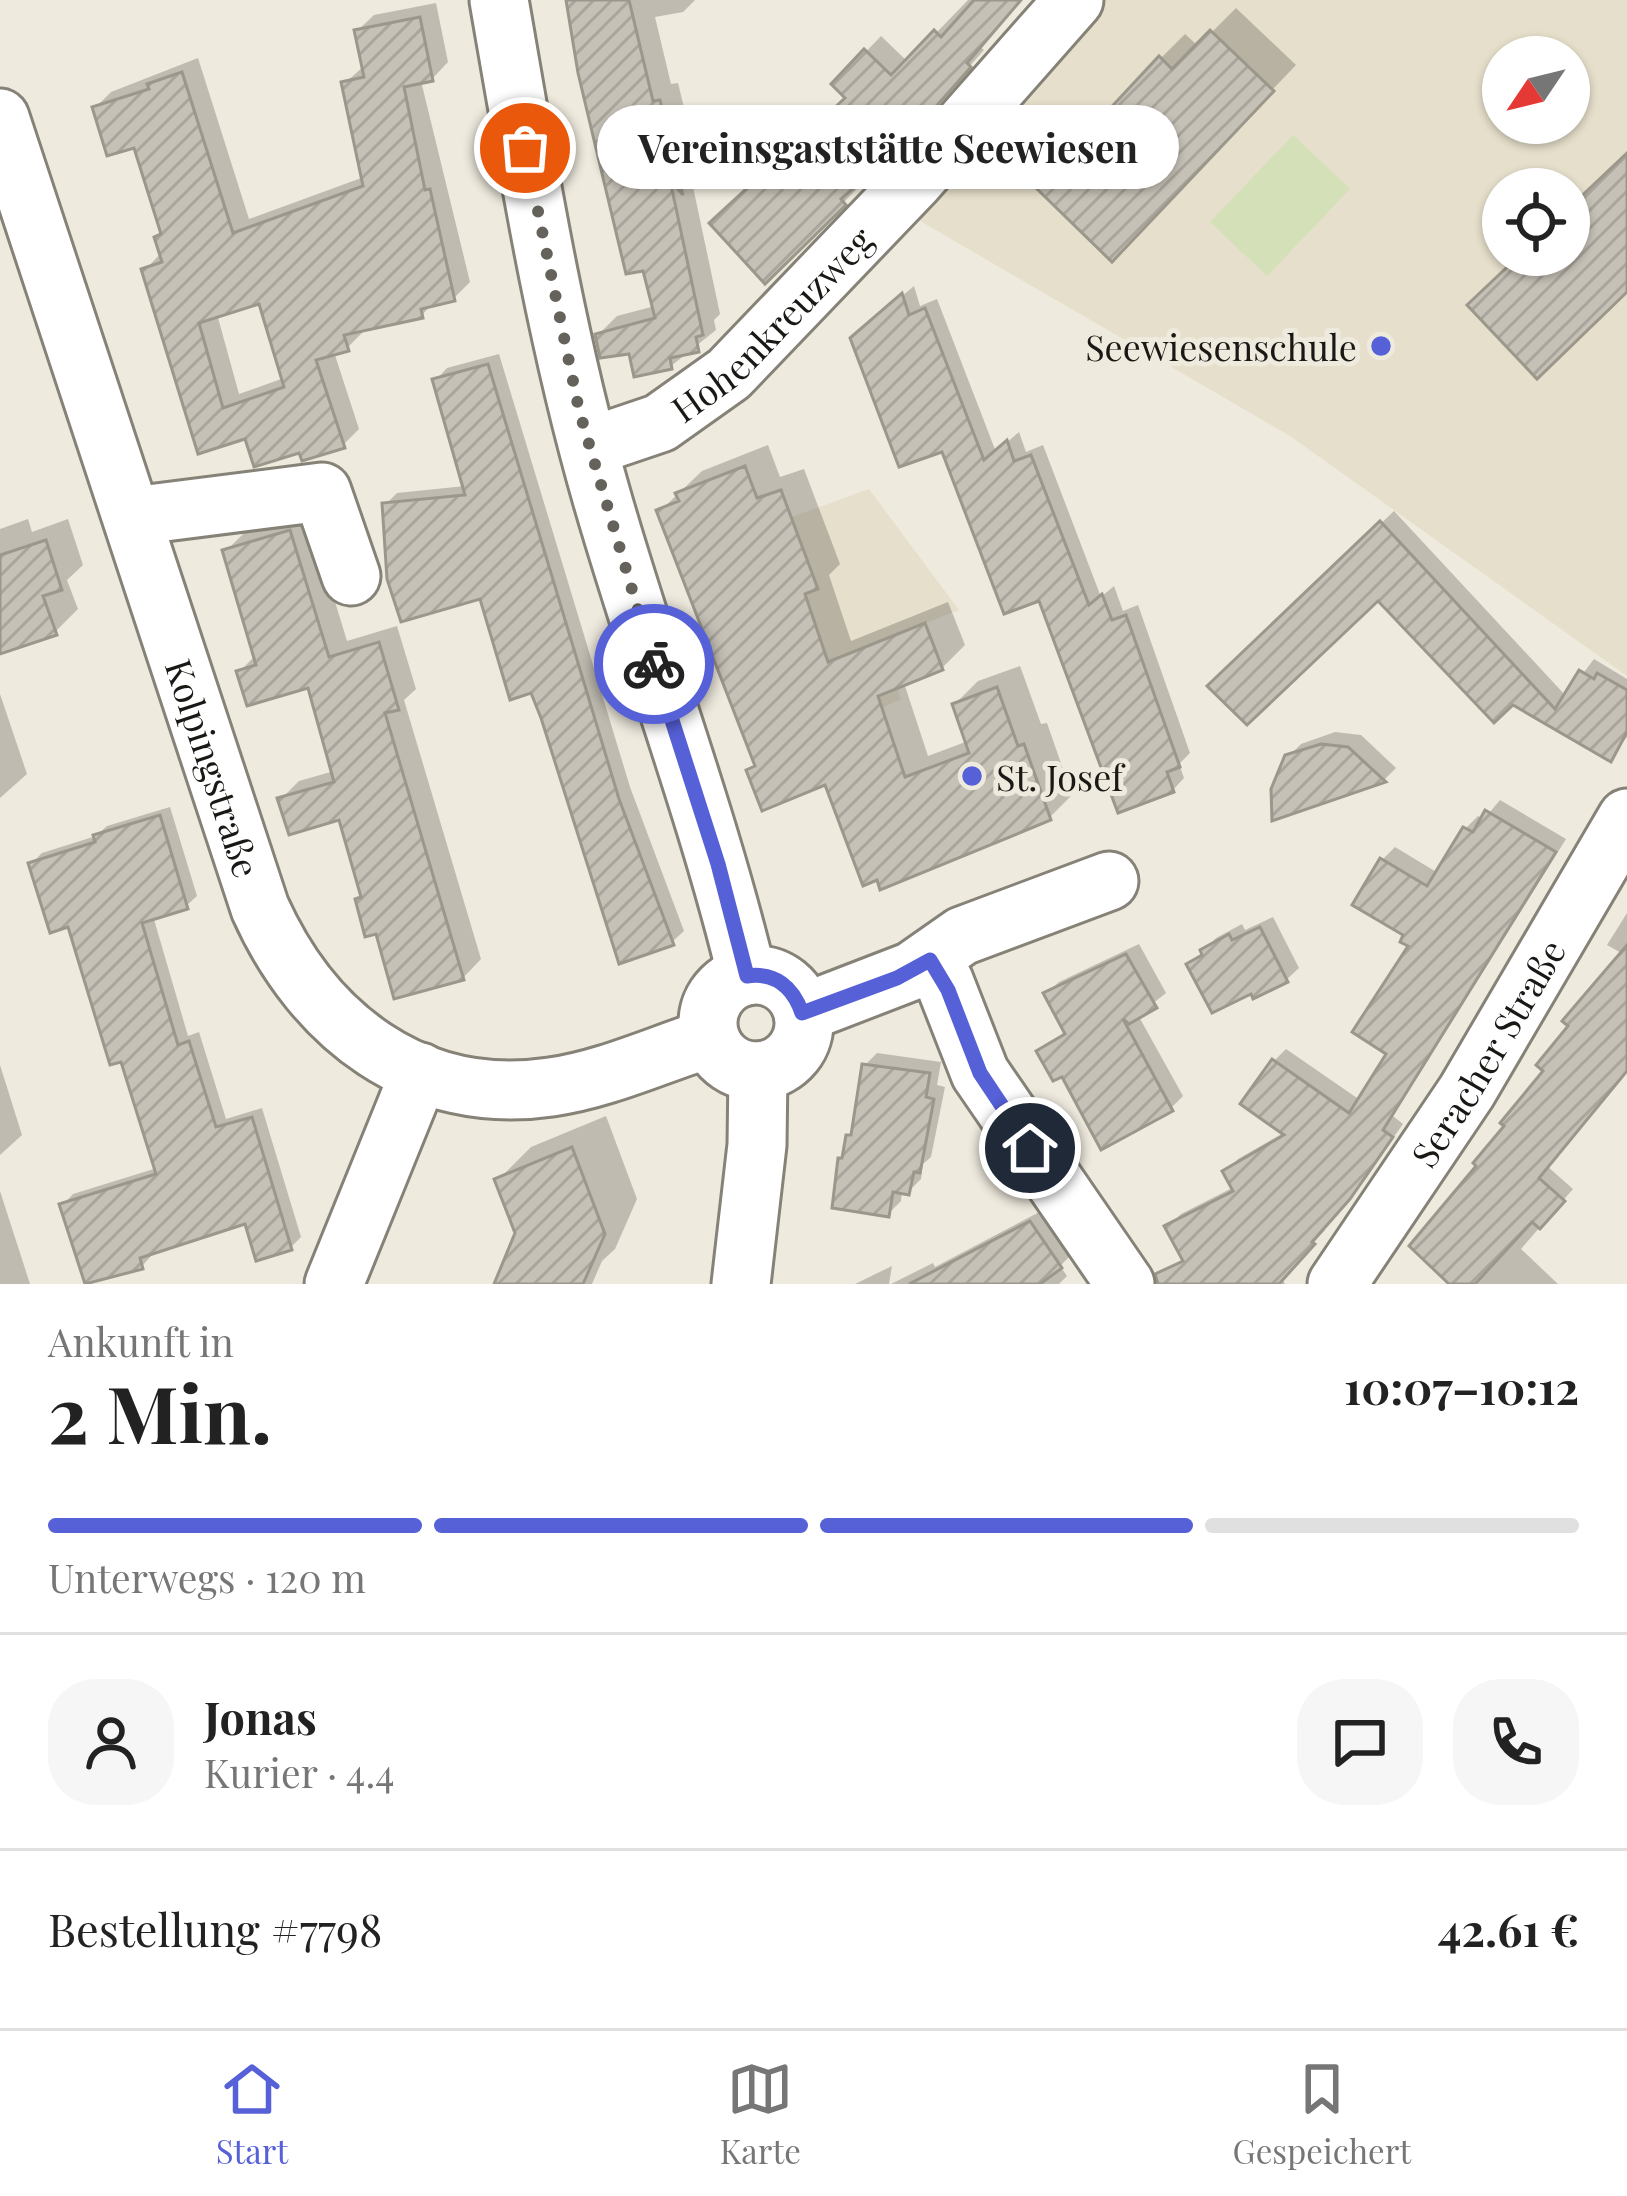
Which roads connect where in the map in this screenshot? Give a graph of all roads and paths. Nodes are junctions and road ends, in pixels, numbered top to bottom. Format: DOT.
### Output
graph roads {
  1 [pos="499,0"];
  2 [pos="1074,0"];
  3 [pos="0,118"];
  4 [pos="589,447"];
  5 [pos="133,516"];
  6 [pos="352,576"];
  7 [pos="1627,818"];
  8 [pos="1109,880"];
  9 [pos="930,960"];
  10 [pos="747,976"];
  11 [pos="802,1013"];
  12 [pos="710,1039"];
  13 [pos="758,1071"];
  14 [pos="420,1072"];
  15 [pos="1121,1282"];
  16 [pos="334,1284"];
  17 [pos="741,1284"];
  18 [pos="1337,1284"];
  1 -- 4 [label="street"];
  2 -- 4 [label="street, Hohenkreuzweg"];
  3 -- 5 [label="street, Kolpingstraße"];
  4 -- 10 [label="street"];
  5 -- 6 [label="street"];
  5 -- 14 [label="street, Kolpingstraße"];
  7 -- 18 [label="street, Seracher Straße"];
  8 -- 9 [label="street"];
  9 -- 11 [label="street"];
  9 -- 15 [label="street"];
  10 -- 11 [label="street"];
  10 -- 12 [label="street"];
  11 -- 13 [label="street"];
  12 -- 13 [label="street"];
  12 -- 14 [label="street, Kolpingstraße"];
  13 -- 17 [label="street"];
  14 -- 16 [label="street"];
}
